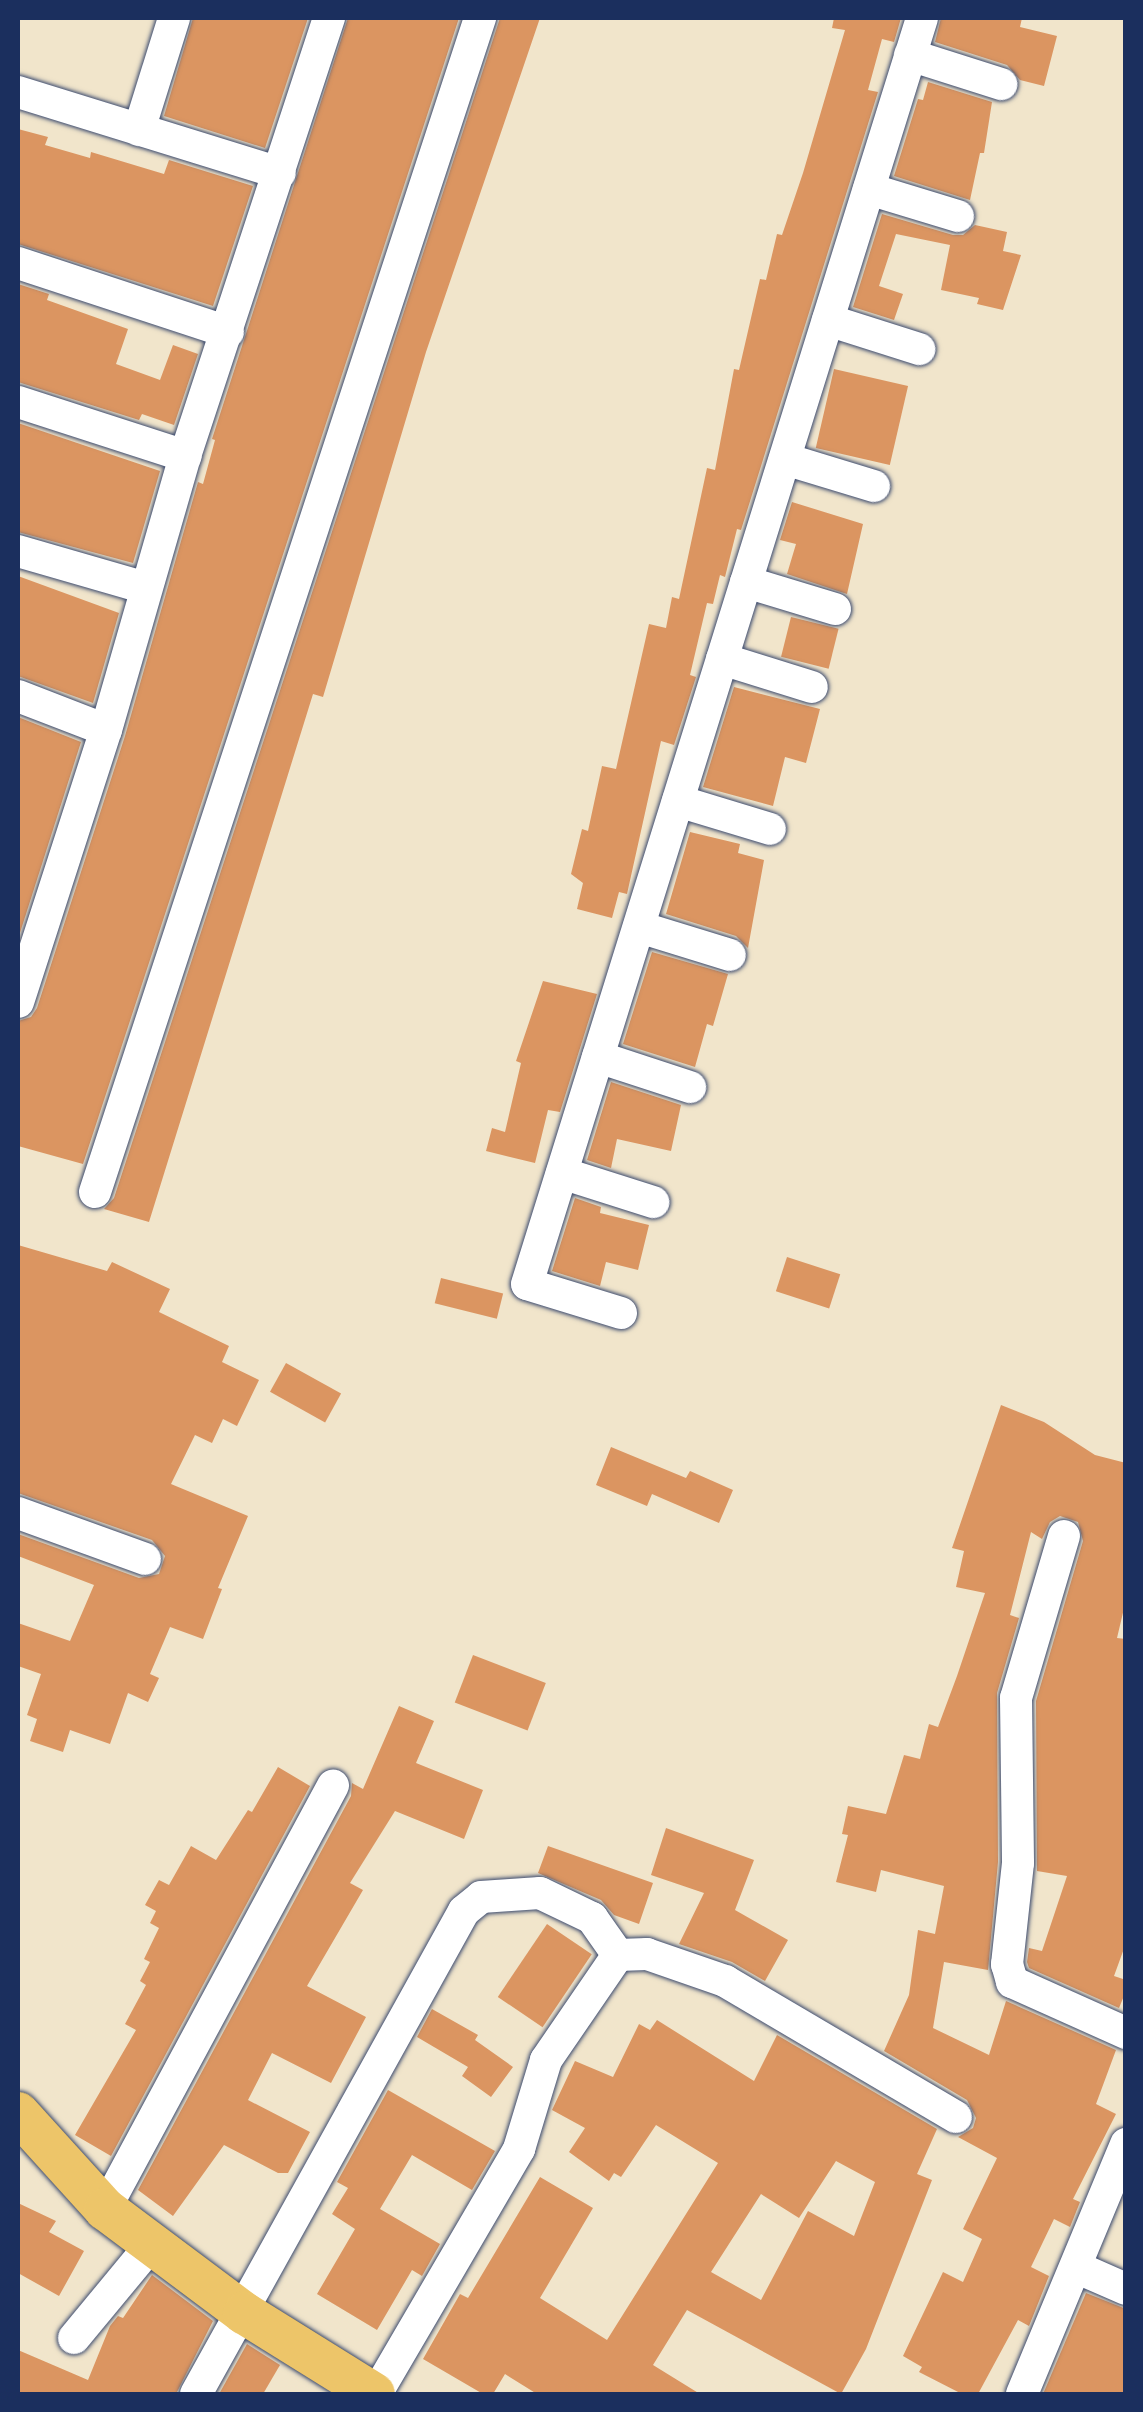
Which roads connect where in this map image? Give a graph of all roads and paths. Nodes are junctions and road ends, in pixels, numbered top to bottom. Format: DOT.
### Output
graph roads {
  1 [pos="174,18"];
  2 [pos="330,18"];
  3 [pos="480,18"];
  4 [pos="922,18"];
  5 [pos="910,55"];
  6 [pos="1001,84"];
  7 [pos="18,92"];
  8 [pos="139,130"];
  9 [pos="280,173"];
  10 [pos="869,188"];
  11 [pos="958,216"];
  12 [pos="18,263"];
  13 [pos="828,320"];
  14 [pos="228,332"];
  15 [pos="919,349"];
  16 [pos="18,402"];
  17 [pos="185,456"];
  18 [pos="785,458"];
  19 [pos="874,486"];
  20 [pos="18,550"];
  21 [pos="746,582"];
  22 [pos="146,588"];
  23 [pos="835,609"];
  24 [pos="722,659"];
  25 [pos="812,687"];
  26 [pos="18,696"];
  27 [pos="106,730"];
  28 [pos="678,801"];
  29 [pos="770,829"];
  30 [pos="639,926"];
  31 [pos="730,955"];
  32 [pos="18,1002"];
  33 [pos="598,1058"];
  34 [pos="690,1086"];
  35 [pos="562,1173"];
  36 [pos="95,1192"];
  37 [pos="654,1202"];
  38 [pos="621,1313"];
  39 [pos="18,1514"];
  40 [pos="1064,1536"];
  41 [pos="145,1559"];
  42 [pos="332,1786"];
  43 [pos="618,1955"];
  44 [pos="1126,2033"];
  45 [pos="18,2113"];
  46 [pos="956,2117"];
  47 [pos="1126,2144"];
  48 [pos="105,2209"];
  49 [pos="152,2245"];
  50 [pos="1078,2268"];
  51 [pos="1126,2289"];
  52 [pos="244,2312"];
  53 [pos="74,2338"];
  54 [pos="196,2394"];
  55 [pos="375,2394"];
  56 [pos="1022,2394"];
  1 -- 8 [label="street"];
  2 -- 9 [label="street"];
  3 -- 36 [label="street"];
  4 -- 5 [label="street"];
  5 -- 6 [label="street"];
  5 -- 10 [label="street"];
  7 -- 8 [label="street"];
  8 -- 9 [label="street"];
  9 -- 14 [label="street"];
  10 -- 11 [label="street"];
  10 -- 13 [label="street"];
  12 -- 14 [label="street"];
  13 -- 15 [label="street"];
  13 -- 18 [label="street"];
  14 -- 17 [label="street"];
  16 -- 17 [label="street"];
  17 -- 22 [label="street"];
  18 -- 19 [label="street"];
  18 -- 21 [label="street"];
  20 -- 22 [label="street"];
  21 -- 23 [label="street"];
  21 -- 24 [label="street"];
  22 -- 27 [label="street"];
  24 -- 25 [label="street"];
  24 -- 28 [label="street"];
  26 -- 27 [label="street"];
  27 -- 32 [label="street"];
  28 -- 29 [label="street"];
  28 -- 30 [label="street"];
  30 -- 31 [label="street"];
  30 -- 33 [label="street"];
  33 -- 34 [label="street"];
  33 -- 35 [label="street"];
  35 -- 37 [label="street"];
  35 -- 38 [label="street"];
  39 -- 41 [label="street"];
  40 -- 44 [label="street"];
  42 -- 48 [label="street"];
  43 -- 46 [label="street"];
  43 -- 52 [label="street"];
  43 -- 55 [label="street"];
  45 -- 48 [label="main road"];
  47 -- 50 [label="street"];
  48 -- 49 [label="main road"];
  49 -- 52 [label="main road"];
  49 -- 53 [label="street"];
  50 -- 51 [label="street"];
  50 -- 56 [label="street"];
  52 -- 54 [label="street"];
  52 -- 55 [label="main road"];
}
